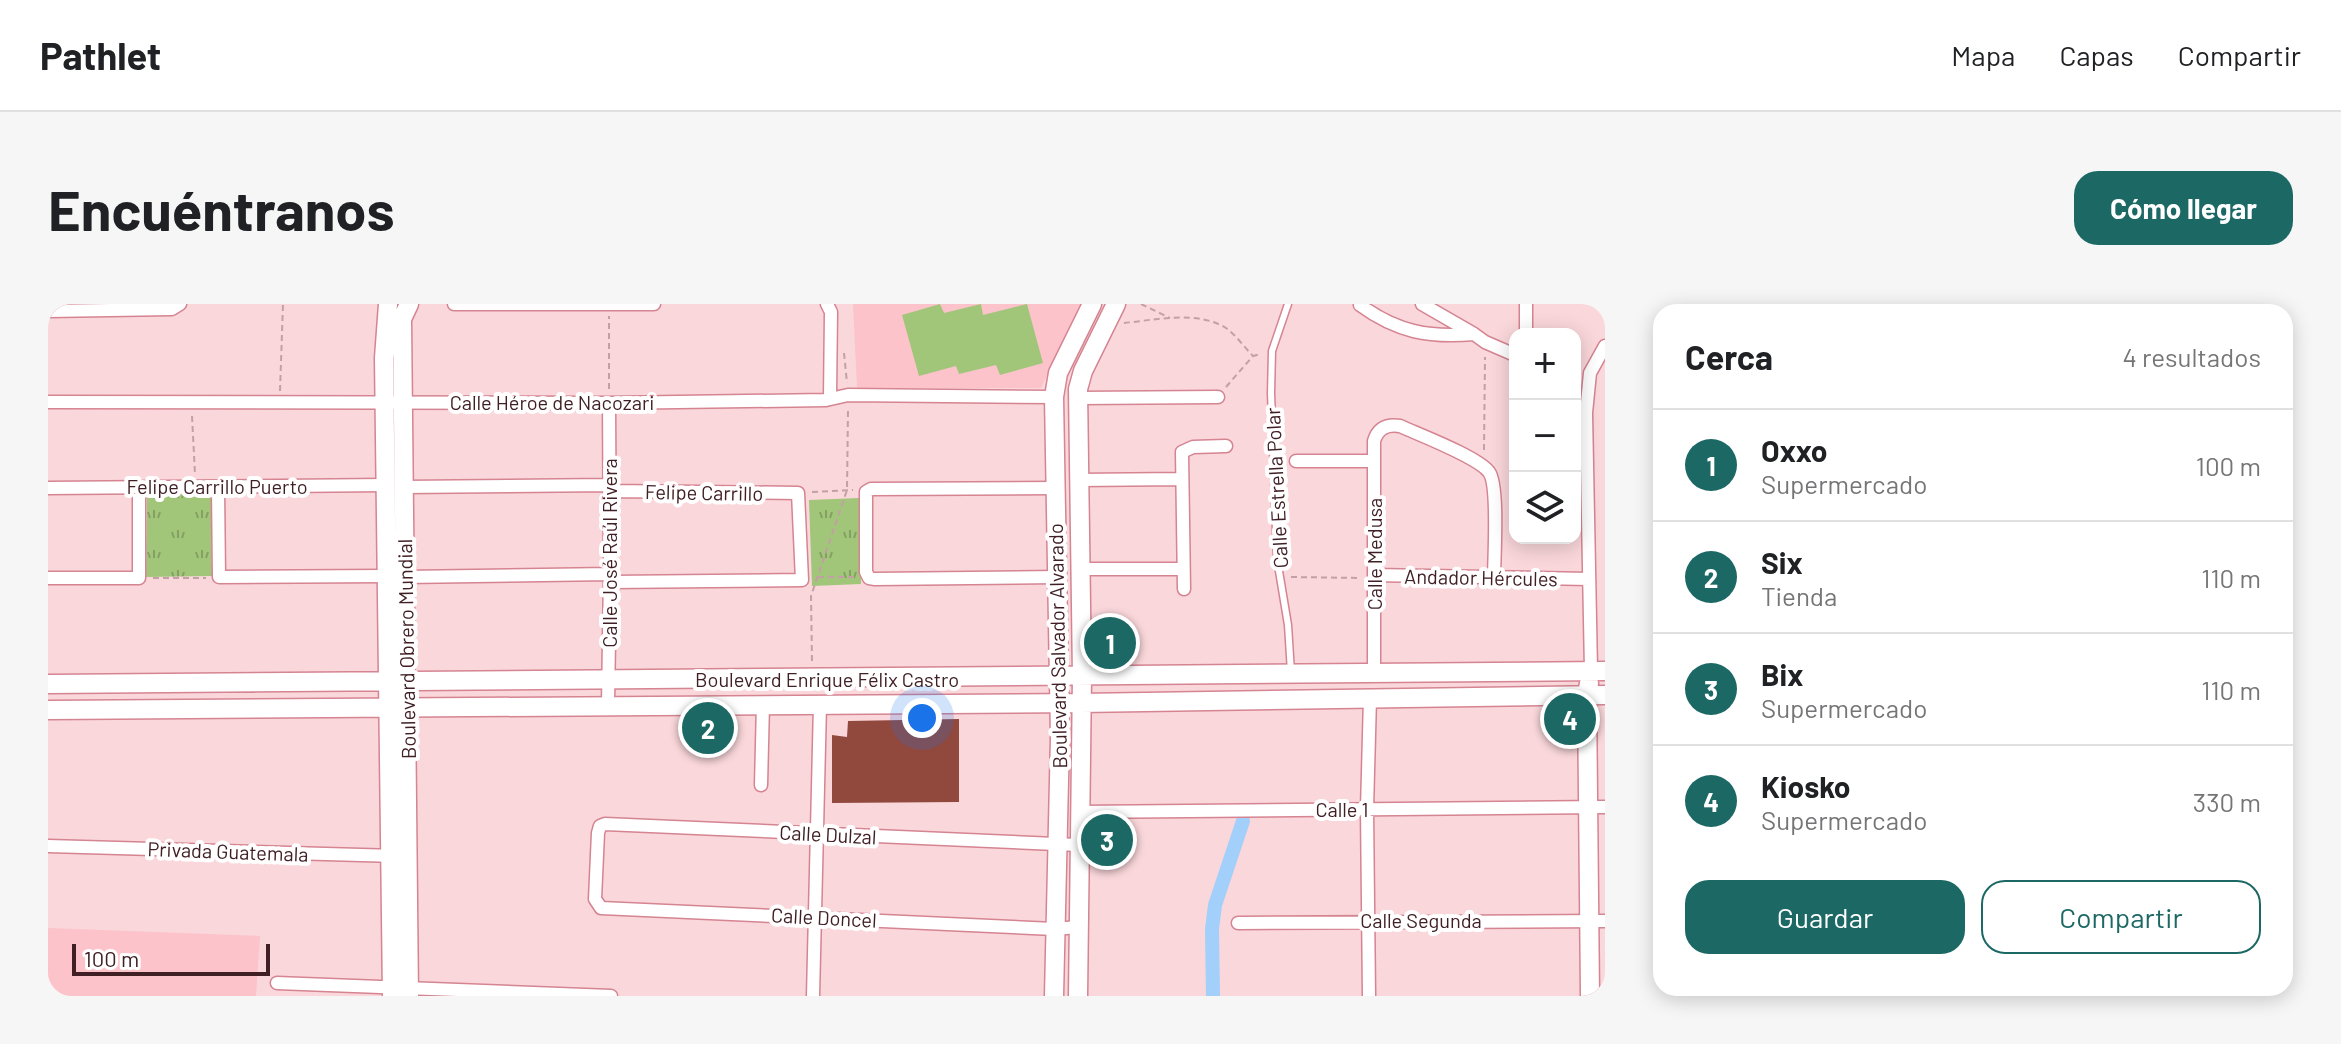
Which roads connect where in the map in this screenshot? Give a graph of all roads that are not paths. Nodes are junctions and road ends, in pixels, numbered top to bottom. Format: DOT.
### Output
graph roads {
  1 [pos="388,304"];
  2 [pos="409,304"];
  3 [pos="454,304"];
  4 [pos="609,304"];
  5 [pos="654,304"];
  6 [pos="827,304"];
  7 [pos="1092,304"];
  8 [pos="1116,304"];
  9 [pos="1288,304"];
  10 [pos="1360,304"];
  11 [pos="1422,304"];
  12 [pos="1526,304"];
  13 [pos="178,306"];
  14 [pos="48,311"];
  15 [pos="1526,328"];
  16 [pos="1480,338"];
  17 [pos="1605,346"];
  18 [pos="1509,352"];
  19 [pos="1581,387"];
  20 [pos="1588,391"];
  21 [pos="830,397"];
  22 [pos="1054,397"];
  23 [pos="1218,397"];
  24 [pos="1078,398"];
  25 [pos="48,402"];
  26 [pos="394,402"];
  27 [pos="609,403"];
  28 [pos="1226,446"];
  29 [pos="1079,456"];
  30 [pos="1056,457"];
  31 [pos="1296,461"];
  32 [pos="1374,461"];
  33 [pos="1182,479"];
  34 [pos="1078,480"];
  35 [pos="395,486"];
  36 [pos="139,487"];
  37 [pos="218,487"];
  38 [pos="48,488"];
  39 [pos="610,488"];
  40 [pos="1056,488"];
  41 [pos="395,537"];
  42 [pos="1079,569"];
  43 [pos="1183,569"];
  44 [pos="1374,575"];
  45 [pos="386,576"];
  46 [pos="405,577"];
  47 [pos="1057,577"];
  48 [pos="48,578"];
  49 [pos="610,578"];
  50 [pos="1494,578"];
  51 [pos="1589,579"];
  52 [pos="1184,589"];
  53 [pos="1058,607"];
  54 [pos="1080,607"];
  55 [pos="1598,671"];
  56 [pos="1374,674"];
  57 [pos="1291,675"];
  58 [pos="1059,677"];
  59 [pos="1082,677"];
  60 [pos="608,680"];
  61 [pos="396,682"];
  62 [pos="48,684"];
  63 [pos="1596,695"];
  64 [pos="1370,698"];
  65 [pos="1059,702"];
  66 [pos="1081,703"];
  67 [pos="608,704"];
  68 [pos="763,704"];
  69 [pos="820,704"];
  70 [pos="387,707"];
  71 [pos="406,707"];
  72 [pos="48,710"];
  73 [pos="761,785"];
  74 [pos="1597,807"];
  75 [pos="1367,809"];
  76 [pos="1078,812"];
  77 [pos="817,833"];
  78 [pos="1056,844"];
  79 [pos="1078,845"];
  80 [pos="48,846"];
  81 [pos="399,856"];
  82 [pos="597,903"];
  83 [pos="815,916"];
  84 [pos="1368,920"];
  85 [pos="1597,921"];
  86 [pos="1238,923"];
  87 [pos="1078,927"];
  88 [pos="1054,929"];
  89 [pos="277,983"];
  90 [pos="400,992"];
  91 [pos="611,996"];
  92 [pos="813,996"];
  93 [pos="1054,996"];
  94 [pos="1078,996"];
  95 [pos="1369,996"];
  96 [pos="1590,996"];
  1 -- 26 [label="main road, Boulevard Obrero Mundial"];
  2 -- 26 [label="main road, Boulevard Obrero Mundial"];
  3 -- 4 [label="street"];
  4 -- 5 [label="street"];
  6 -- 21 [label="street"];
  7 -- 22 [label="main road, Boulevard Salvador Alvarado"];
  8 -- 24 [label="main road, Boulevard Salvador Alvarado"];
  9 -- 57 [label="lane, Calle Estrella Polar"];
  10 -- 16 [label="street"];
  11 -- 16 [label="street"];
  12 -- 15 [label="street"];
  13 -- 14 [label="street"];
  16 -- 18 [label="street"];
  17 -- 20 [label="street"];
  19 -- 20 [label="street"];
  20 -- 51 [label="street"];
  21 -- 22 [label="street, Calle Héroe de Nacozari"];
  21 -- 27 [label="street, Calle Héroe de Nacozari"];
  22 -- 30 [label="main road, Boulevard Salvador Alvarado"];
  23 -- 24 [label="street"];
  24 -- 29 [label="main road, Boulevard Salvador Alvarado"];
  25 -- 26 [label="street, Calle Héroe de Nacozari"];
  26 -- 27 [label="street, Calle Héroe de Nacozari"];
  26 -- 35 [label="main road, Boulevard Obrero Mundial"];
  27 -- 39 [label="street, Calle José Raúl Rivera"];
  28 -- 33 [label="street"];
  29 -- 30 [label="main road"];
  29 -- 34 [label="main road, Boulevard Salvador Alvarado"];
  30 -- 40 [label="main road, Boulevard Salvador Alvarado"];
  31 -- 32 [label="street"];
  32 -- 44 [label="street, Calle Medusa"];
  32 -- 50 [label="street, Calle Medusa"];
  33 -- 34 [label="street"];
  33 -- 43 [label="street"];
  34 -- 42 [label="main road, Boulevard Salvador Alvarado"];
  35 -- 37 [label="street, Felipe Carrillo Puerto"];
  35 -- 39 [label="street, Felipe Carrillo Puerto"];
  35 -- 41 [label="main road, Boulevard Obrero Mundial"];
  36 -- 37 [label="street, Felipe Carrillo Puerto"];
  36 -- 38 [label="street, Felipe Carrillo Puerto"];
  36 -- 48 [label="street"];
  37 -- 45 [label="street"];
  39 -- 49 [label="street, Calle José Raúl Rivera"];
  39 -- 49 [label="street, Felipe Carrillo"];
  40 -- 47 [label="main road, Boulevard Salvador Alvarado"];
  40 -- 47 [label="street"];
  41 -- 45 [label="main road, Boulevard Obrero Mundial"];
  41 -- 46 [label="main road, Boulevard Obrero Mundial"];
  42 -- 43 [label="street"];
  42 -- 54 [label="main road, Boulevard Salvador Alvarado"];
  43 -- 52 [label="street"];
  44 -- 50 [label="street, Andador Hércules"];
  44 -- 56 [label="street, Calle Medusa"];
  45 -- 61 [label="main road, Boulevard Obrero Mundial"];
  46 -- 49 [label="street"];
  46 -- 61 [label="main road, Boulevard Obrero Mundial"];
  47 -- 53 [label="main road, Boulevard Salvador Alvarado"];
  49 -- 60 [label="street, Calle José Raúl Rivera"];
  50 -- 51 [label="street, Andador Hércules"];
  51 -- 55 [label="street"];
  53 -- 54 [label="main road"];
  53 -- 58 [label="main road, Boulevard Salvador Alvarado"];
  54 -- 59 [label="main road, Boulevard Salvador Alvarado"];
  55 -- 56 [label="main road, Boulevard Enrique Félix Castro"];
  55 -- 63 [label="main road"];
  56 -- 57 [label="main road, Boulevard Enrique Félix Castro"];
  57 -- 59 [label="main road, Boulevard Enrique Félix Castro"];
  58 -- 59 [label="main road, Boulevard Enrique Félix Castro"];
  58 -- 60 [label="main road, Boulevard Enrique Félix Castro"];
  58 -- 65 [label="main road, Boulevard Salvador Alvarado"];
  59 -- 66 [label="main road, Boulevard Salvador Alvarado"];
  60 -- 61 [label="main road, Boulevard Enrique Félix Castro"];
  60 -- 67 [label="street, Calle José Raúl Rivera"];
  61 -- 62 [label="main road, Boulevard Enrique Félix Castro"];
  61 -- 70 [label="main road, Boulevard Obrero Mundial"];
  61 -- 71 [label="main road, Boulevard Obrero Mundial"];
  63 -- 64 [label="main road, Boulevard Enrique Félix Castro"];
  63 -- 74 [label="main road"];
  64 -- 66 [label="main road, Boulevard Enrique Félix Castro"];
  64 -- 75 [label="street"];
  65 -- 66 [label="main road, Boulevard Enrique Félix Castro"];
  65 -- 69 [label="main road, Boulevard Enrique Félix Castro"];
  65 -- 78 [label="main road, Boulevard Salvador Alvarado"];
  66 -- 76 [label="main road, Boulevard Salvador Alvarado"];
  67 -- 68 [label="main road, Boulevard Enrique Félix Castro"];
  67 -- 71 [label="main road, Boulevard Enrique Félix Castro"];
  68 -- 69 [label="main road, Boulevard Enrique Félix Castro"];
  68 -- 73 [label="street"];
  69 -- 77 [label="street"];
  70 -- 71 [label="main road, Boulevard Enrique Félix Castro"];
  70 -- 72 [label="main road, Boulevard Enrique Félix Castro"];
  70 -- 81 [label="main road, Boulevard Obrero Mundial"];
  71 -- 81 [label="main road, Boulevard Obrero Mundial"];
  74 -- 75 [label="street, Calle 1"];
  74 -- 85 [label="main road"];
  75 -- 76 [label="street, Calle 1"];
  75 -- 84 [label="street"];
  76 -- 79 [label="main road, Boulevard Salvador Alvarado"];
  77 -- 78 [label="street, Calle Dulzal"];
  77 -- 82 [label="street, Calle Dulzal"];
  77 -- 83 [label="street"];
  78 -- 79 [label="street, Calle Dulzal"];
  78 -- 88 [label="main road, Boulevard Salvador Alvarado"];
  79 -- 87 [label="main road, Boulevard Salvador Alvarado"];
  80 -- 81 [label="street, Privada Guatemala"];
  81 -- 90 [label="main road, Boulevard Obrero Mundial"];
  82 -- 83 [label="street, Calle Doncel"];
  83 -- 88 [label="street, Calle Doncel"];
  83 -- 92 [label="street"];
  84 -- 85 [label="street, Calle Segunda"];
  84 -- 86 [label="street, Calle Segunda"];
  84 -- 95 [label="street"];
  85 -- 96 [label="main road"];
  87 -- 88 [label="street, Calle Doncel"];
  87 -- 94 [label="main road, Boulevard Salvador Alvarado"];
  88 -- 93 [label="main road, Boulevard Salvador Alvarado"];
  89 -- 90 [label="street"];
  90 -- 91 [label="street"];
}
